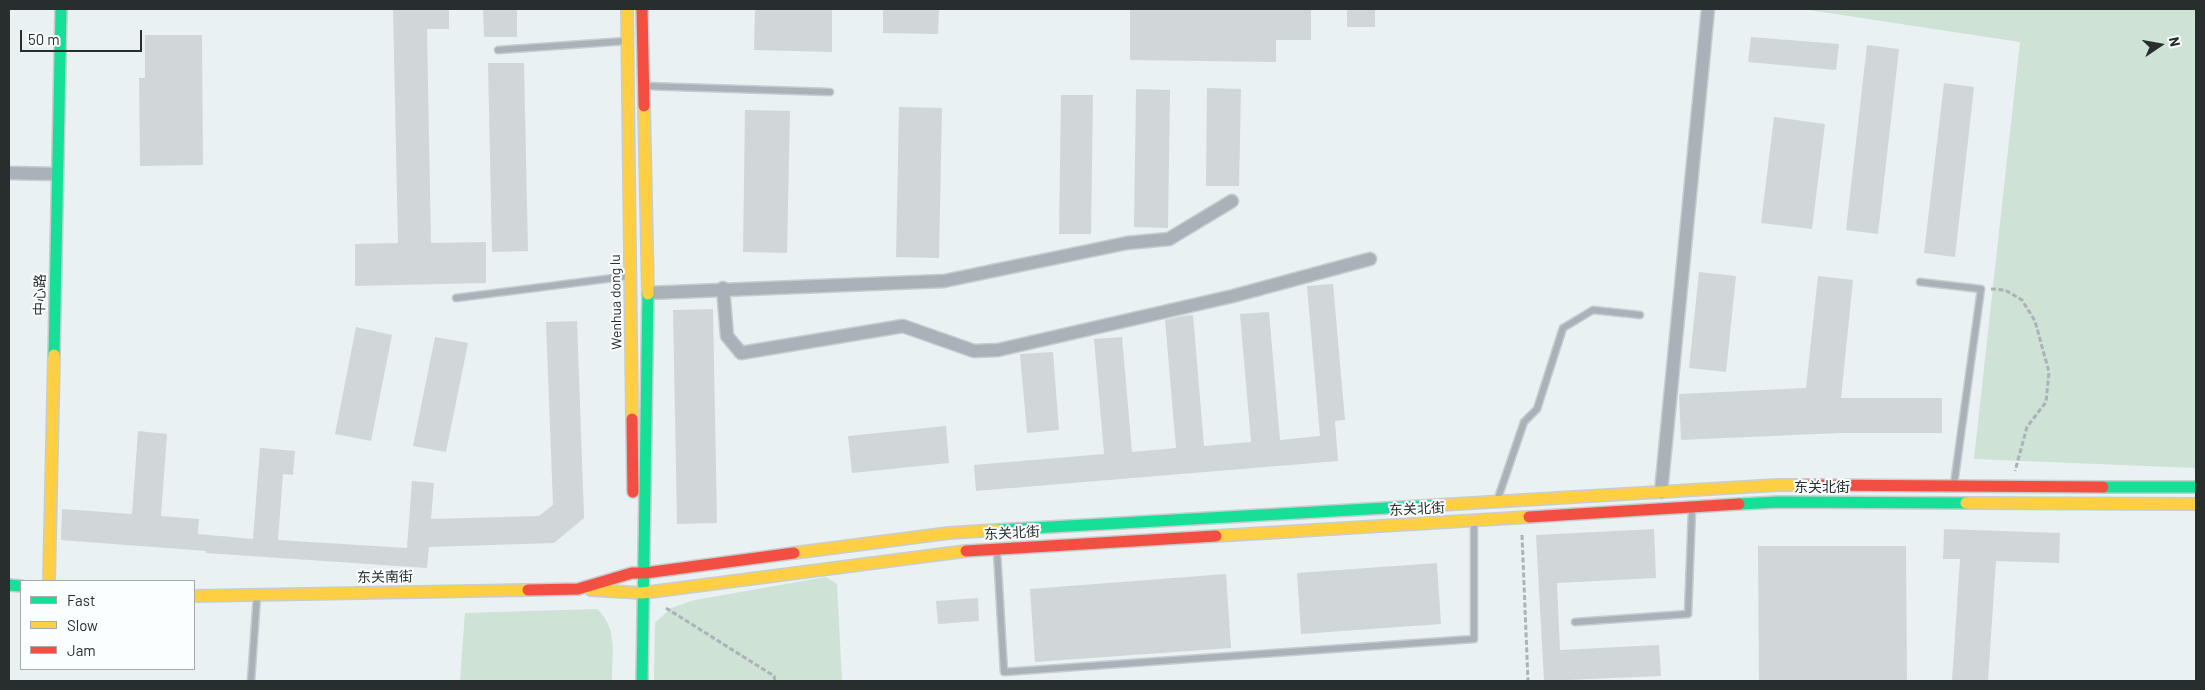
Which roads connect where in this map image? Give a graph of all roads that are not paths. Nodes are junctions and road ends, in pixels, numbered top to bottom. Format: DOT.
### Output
graph roads {
  1 [pos="61,9"];
  2 [pos="627,9"];
  3 [pos="642,9"];
  4 [pos="1708,9"];
  5 [pos="628,41"];
  6 [pos="498,50"];
  7 [pos="644,86"];
  8 [pos="830,92"];
  9 [pos="9,173"];
  10 [pos="57,174"];
  11 [pos="1232,201"];
  12 [pos="1370,259"];
  13 [pos="631,276"];
  14 [pos="1920,282"];
  15 [pos="723,288"];
  16 [pos="648,292"];
  17 [pos="456,298"];
  18 [pos="1640,315"];
  19 [pos="1954,486"];
  20 [pos="2196,486"];
  21 [pos="1661,492"];
  22 [pos="1497,501"];
  23 [pos="2196,504"];
  24 [pos="1692,507"];
  25 [pos="1474,520"];
  26 [pos="997,549"];
  27 [pos="632,573"];
  28 [pos="645,573"];
  29 [pos="49,580"];
  30 [pos="578,589"];
  31 [pos="642,593"];
  32 [pos="257,595"];
  33 [pos="195,596"];
  34 [pos="1575,622"];
  35 [pos="251,681"];
  36 [pos="642,681"];
  1 -- 10 [label="main road, 中心路"];
  2 -- 5 [label="main road, Wenhua dong lu"];
  3 -- 7 [label="main road, Wenhua dong lu"];
  4 -- 21 [label="street"];
  5 -- 6 [label="lane"];
  5 -- 13 [label="main road, Wenhua dong lu"];
  7 -- 8 [label="lane"];
  7 -- 16 [label="main road, Wenhua dong lu"];
  9 -- 10 [label="street"];
  10 -- 29 [label="main road, 中心路"];
  11 -- 15 [label="street"];
  12 -- 15 [label="street"];
  13 -- 17 [label="lane"];
  13 -- 27 [label="main road, Wenhua dong lu"];
  14 -- 19 [label="lane"];
  15 -- 16 [label="street"];
  16 -- 28 [label="main road, Wenhua dong lu"];
  18 -- 22 [label="lane"];
  19 -- 20 [label="main road, 东关北街"];
  19 -- 21 [label="main road, 东关北街"];
  21 -- 22 [label="main road, 东关北街"];
  22 -- 28 [label="main road, 东关北街"];
  23 -- 24 [label="main road, 东关北街"];
  24 -- 25 [label="main road, 东关北街"];
  24 -- 34 [label="lane"];
  25 -- 26 [label="main road, 东关北街"];
  25 -- 26 [label="lane"];
  26 -- 31 [label="main road, 东关北街"];
  27 -- 28 [label="main road, 东关南街"];
  27 -- 30 [label="main road, 东关南街"];
  27 -- 31 [label="main road, Wenhua dong lu"];
  28 -- 31 [label="main road, Wenhua dong lu"];
  30 -- 31 [label="main road, 东关南街"];
  30 -- 32 [label="main road, 东关南街"];
  31 -- 36 [label="main road, Wenhua dong lu"];
  32 -- 33 [label="main road, 东关南街"];
  32 -- 35 [label="lane"];
}
